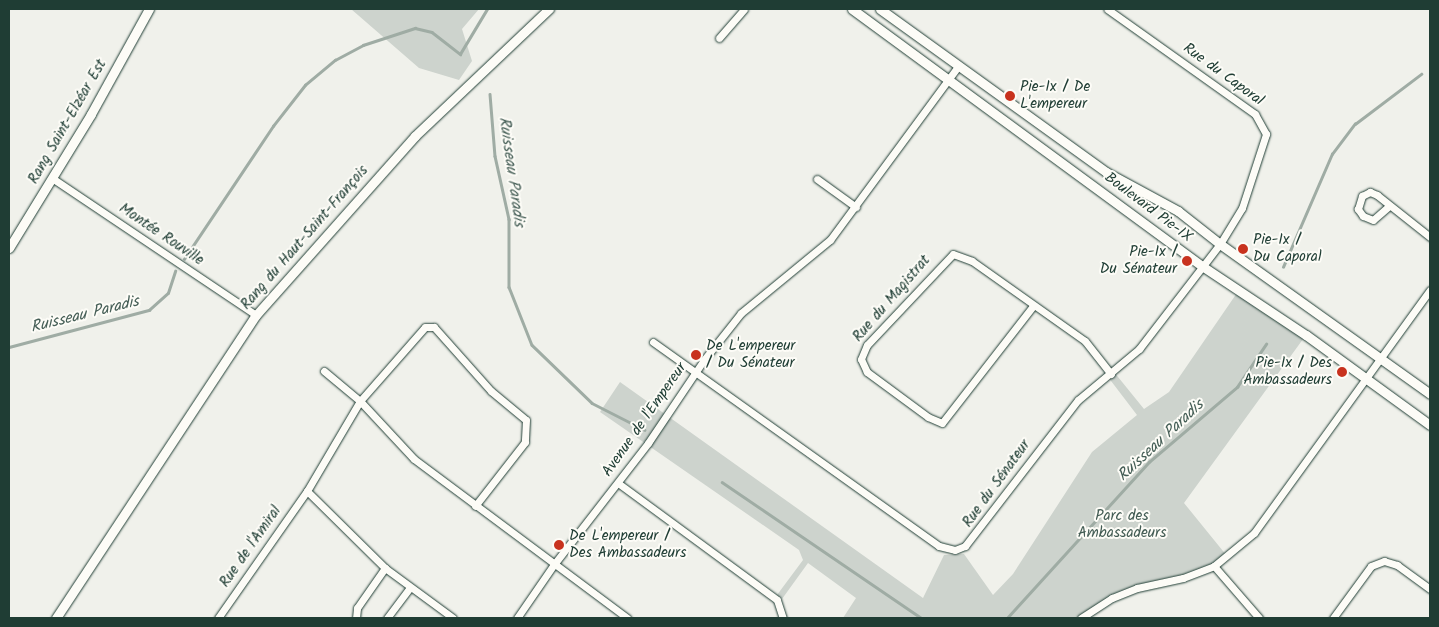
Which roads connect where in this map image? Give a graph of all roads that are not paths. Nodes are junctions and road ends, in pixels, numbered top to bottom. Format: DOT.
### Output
graph roads {
  1 [pos="149,9"];
  2 [pos="549,9"];
  3 [pos="744,9"];
  4 [pos="852,9"];
  5 [pos="880,9"];
  6 [pos="1107,9"];
  7 [pos="719,38"];
  8 [pos="959,65"];
  9 [pos="949,78"];
  10 [pos="52,178"];
  11 [pos="817,179"];
  12 [pos="1389,206"];
  13 [pos="856,207"];
  14 [pos="1430,238"];
  15 [pos="1220,244"];
  16 [pos="9,248"];
  17 [pos="1202,266"];
  18 [pos="1430,290"];
  19 [pos="1032,306"];
  20 [pos="256,315"];
  21 [pos="653,342"];
  22 [pos="1381,358"];
  23 [pos="324,372"];
  24 [pos="696,372"];
  25 [pos="1111,374"];
  26 [pos="1367,378"];
  27 [pos="1430,394"];
  28 [pos="360,401"];
  29 [pos="1430,425"];
  30 [pos="618,483"];
  31 [pos="307,492"];
  32 [pos="475,506"];
  33 [pos="555,563"];
  34 [pos="1214,566"];
  35 [pos="385,568"];
  36 [pos="410,588"];
  37 [pos="1430,589"];
  38 [pos="56,618"];
  39 [pos="218,618"];
  40 [pos="356,618"];
  41 [pos="387,618"];
  42 [pos="453,618"];
  43 [pos="517,618"];
  44 [pos="627,618"];
  45 [pos="783,618"];
  46 [pos="1081,618"];
  47 [pos="1259,618"];
  48 [pos="1333,618"];
  1 -- 10 [label="street, Rang Saint-Elzéar Est"];
  2 -- 20 [label="street, Rang du Haut-Saint-François"];
  3 -- 7 [label="street"];
  4 -- 9 [label="street, Boulevard Pie-IX"];
  5 -- 8 [label="street, Boulevard Pie-IX"];
  6 -- 15 [label="street, Rue du Caporal"];
  8 -- 9 [label="street, Avenue de l'Empereur"];
  8 -- 15 [label="street, Boulevard Pie-IX"];
  9 -- 13 [label="street, Avenue de l'Empereur"];
  9 -- 17 [label="street, Boulevard Pie-IX"];
  10 -- 16 [label="street, Rang Saint-Elzéar Est"];
  10 -- 20 [label="street, Montée Rouville"];
  11 -- 13 [label="street"];
  12 -- 12 [label="street"];
  12 -- 14 [label="street"];
  13 -- 24 [label="street, Avenue de l'Empereur"];
  15 -- 17 [label="street, Rue du Sénateur"];
  15 -- 22 [label="street, Boulevard Pie-IX"];
  17 -- 25 [label="street, Rue du Sénateur"];
  17 -- 26 [label="street, Boulevard Pie-IX"];
  18 -- 22 [label="street"];
  19 -- 19 [label="street, Rue du Magistrat"];
  19 -- 25 [label="street, Rue du Magistrat"];
  20 -- 38 [label="street, Rang du Haut-Saint-François"];
  21 -- 24 [label="street, Rue du Sénateur"];
  22 -- 26 [label="street"];
  22 -- 27 [label="street, Boulevard Pie-IX"];
  23 -- 28 [label="street"];
  24 -- 25 [label="street, Rue du Sénateur"];
  24 -- 30 [label="street, Avenue de l'Empereur"];
  26 -- 29 [label="street, Boulevard Pie-IX"];
  26 -- 34 [label="street"];
  28 -- 31 [label="street, Rue de l'Amiral"];
  28 -- 32 [label="street"];
  28 -- 32 [label="street, Rue de l'Amiral"];
  30 -- 33 [label="street, Avenue de l'Empereur"];
  30 -- 45 [label="street"];
  31 -- 35 [label="street"];
  31 -- 39 [label="street, Rue de l'Amiral"];
  32 -- 33 [label="street"];
  33 -- 43 [label="street, Avenue de l'Empereur"];
  33 -- 44 [label="street"];
  34 -- 46 [label="street"];
  34 -- 47 [label="street"];
  35 -- 36 [label="street"];
  35 -- 40 [label="street"];
  36 -- 41 [label="street"];
  36 -- 42 [label="street"];
  37 -- 48 [label="street"];
}
